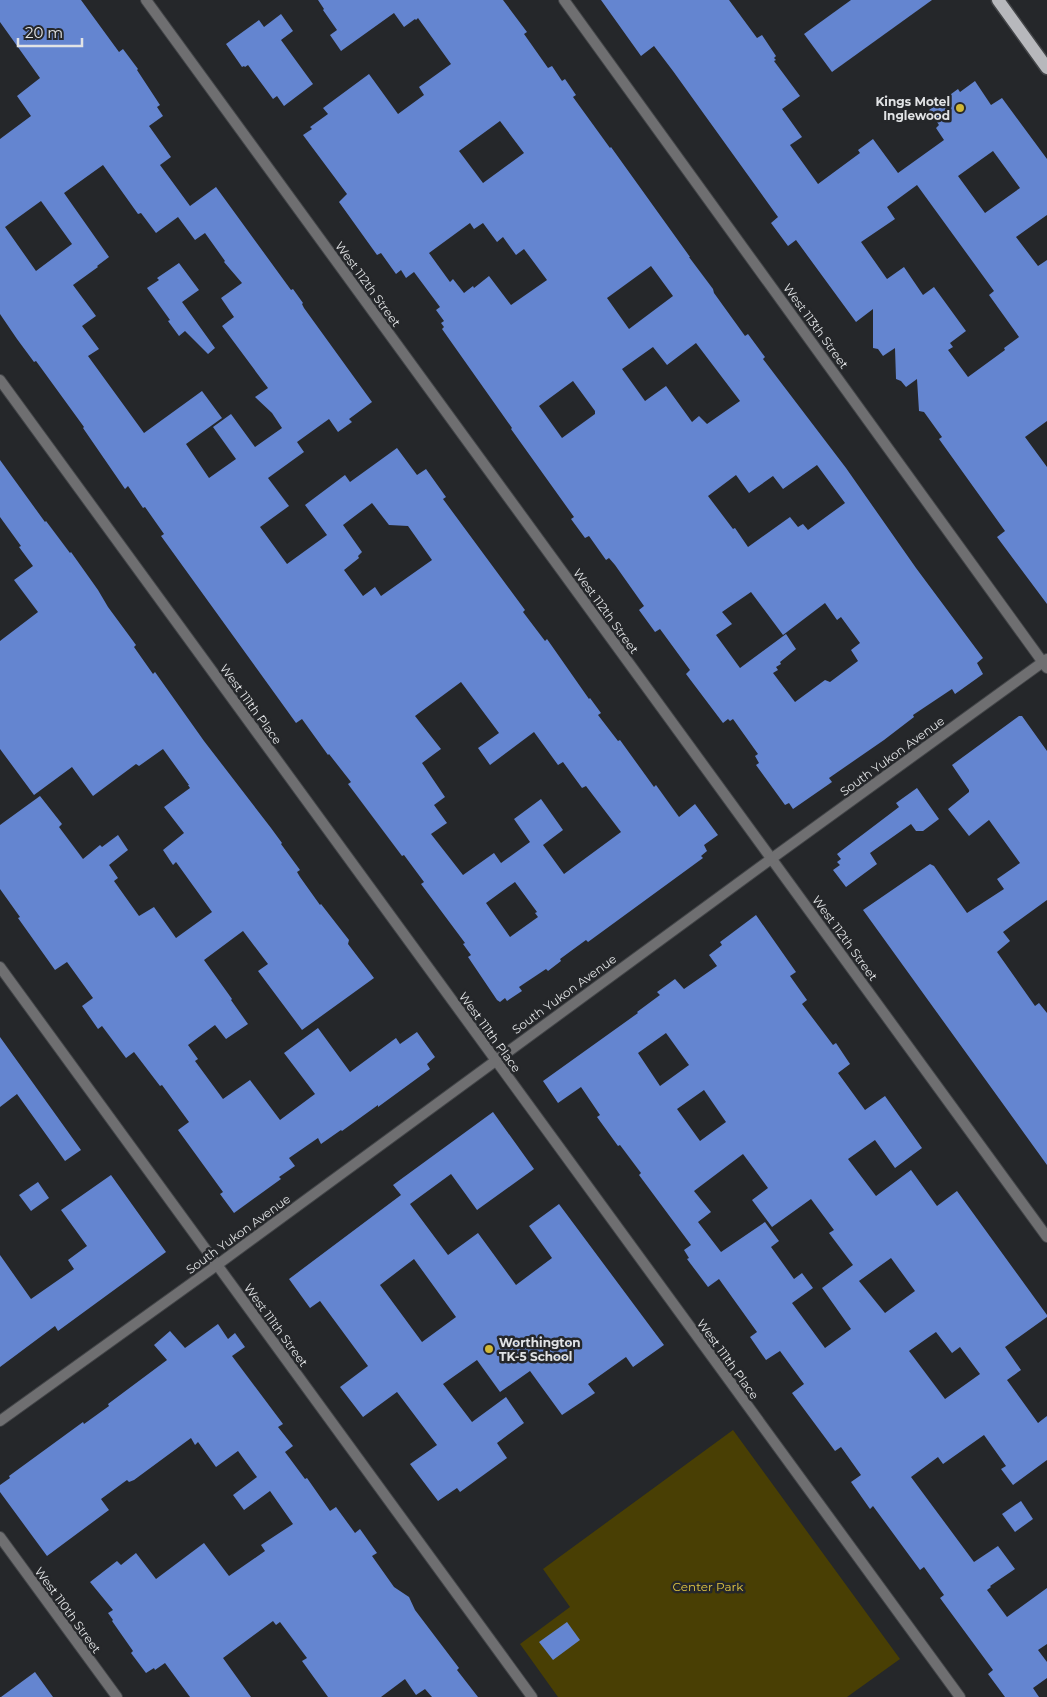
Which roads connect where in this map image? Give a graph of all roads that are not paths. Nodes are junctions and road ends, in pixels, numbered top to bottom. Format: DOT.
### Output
graph roads {
  1 [pos="146,0"];
  2 [pos="564,0"];
  3 [pos="999,0"];
  4 [pos="1047,68"];
  5 [pos="0,380"];
  6 [pos="1046,663"];
  7 [pos="771,859"];
  8 [pos="0,967"];
  9 [pos="495,1060"];
  10 [pos="1047,1237"];
  11 [pos="217,1265"];
  12 [pos="0,1421"];
  13 [pos="0,1537"];
  14 [pos="117,1697"];
  15 [pos="532,1697"];
  16 [pos="960,1697"];
  1 -- 7 [label="street, West 112th Street"];
  2 -- 6 [label="street, West 113th Street"];
  3 -- 4 [label="main road"];
  5 -- 9 [label="street, West 111th Place"];
  6 -- 7 [label="street, South Yukon Avenue"];
  7 -- 9 [label="street, South Yukon Avenue"];
  7 -- 10 [label="street, West 112th Street"];
  8 -- 11 [label="street, West 111th Street"];
  9 -- 11 [label="street, South Yukon Avenue"];
  9 -- 16 [label="street, West 111th Place"];
  11 -- 12 [label="street, South Yukon Avenue"];
  11 -- 15 [label="street, West 111th Street"];
  13 -- 14 [label="street, West 110th Street"];
}
